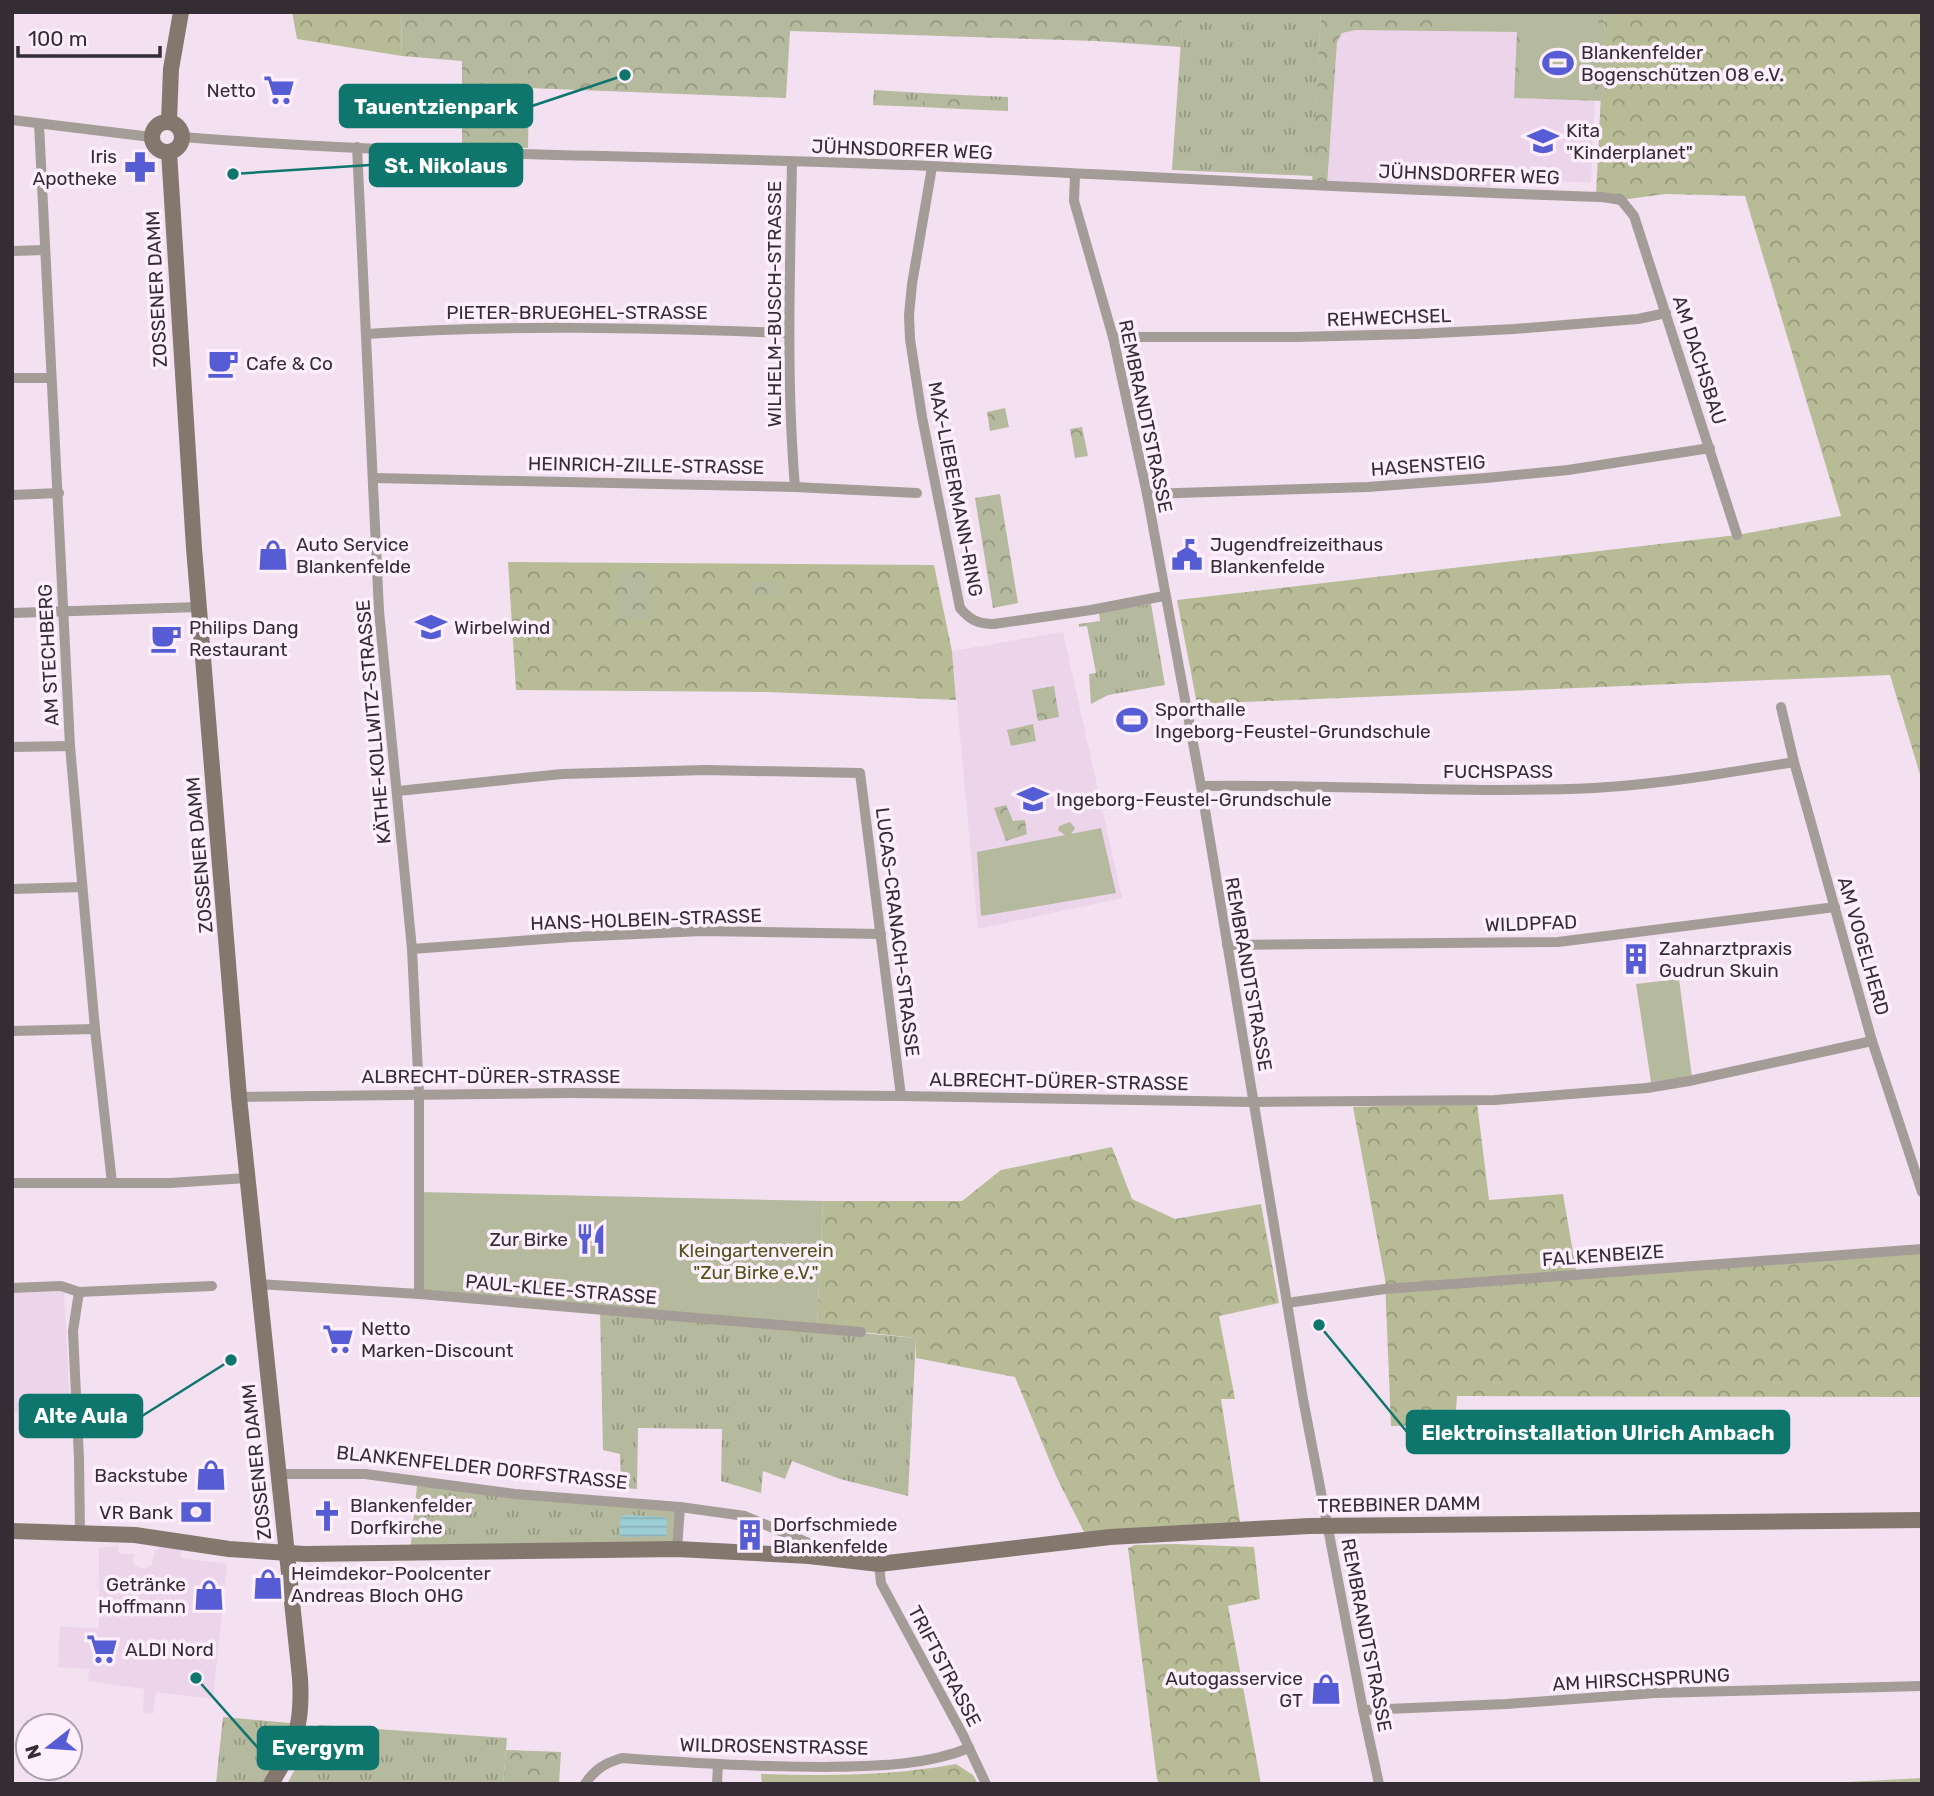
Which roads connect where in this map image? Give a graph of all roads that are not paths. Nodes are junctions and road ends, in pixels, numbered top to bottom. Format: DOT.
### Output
graph roads {
  1 [pos="181,12"];
  2 [pos="12,120"];
  3 [pos="169,122"];
  4 [pos="39,124"];
  5 [pos="151,137"];
  6 [pos="182,137"];
  7 [pos="357,147"];
  8 [pos="169,152"];
  9 [pos="792,162"];
  10 [pos="932,167"];
  11 [pos="1075,174"];
  12 [pos="1621,200"];
  13 [pos="45,250"];
  14 [pos="12,251"];
  15 [pos="1666,313"];
  16 [pos="789,333"];
  17 [pos="366,334"];
  18 [pos="1113,337"];
  19 [pos="51,377"];
  20 [pos="12,378"];
  21 [pos="1710,448"];
  22 [pos="374,478"];
  23 [pos="795,487"];
  24 [pos="59,493"];
  25 [pos="917,494"];
  26 [pos="12,495"];
  27 [pos="1147,495"];
  28 [pos="1737,535"];
  29 [pos="1164,596"];
  30 [pos="199,607"];
  31 [pos="12,613"];
  32 [pos="64,613"];
  33 [pos="1781,706"];
  34 [pos="70,746"];
  35 [pos="12,747"];
  36 [pos="1794,762"];
  37 [pos="1201,786"];
  38 [pos="398,791"];
  39 [pos="82,887"];
  40 [pos="12,888"];
  41 [pos="1835,907"];
  42 [pos="881,934"];
  43 [pos="1227,945"];
  44 [pos="412,949"];
  45 [pos="95,1029"];
  46 [pos="12,1031"];
  47 [pos="1872,1041"];
  48 [pos="419,1093"];
  49 [pos="901,1096"];
  50 [pos="239,1097"];
  51 [pos="1253,1102"];
  52 [pos="247,1178"];
  53 [pos="12,1183"];
  54 [pos="112,1183"];
  55 [pos="1922,1192"];
  56 [pos="1922,1249"];
  57 [pos="258,1284"];
  58 [pos="212,1286"];
  59 [pos="12,1287"];
  60 [pos="79,1292"];
  61 [pos="419,1294"];
  62 [pos="1287,1303"];
  63 [pos="861,1332"];
  64 [pos="279,1474"];
  65 [pos="680,1507"];
  66 [pos="1922,1520"];
  67 [pos="1328,1526"];
  68 [pos="12,1531"];
  69 [pos="80,1533"];
  70 [pos="677,1549"];
  71 [pos="286,1553"];
  72 [pos="830,1558"];
  73 [pos="879,1564"];
  74 [pos="1922,1686"];
  75 [pos="1363,1710"];
  76 [pos="969,1748"];
  77 [pos="718,1764"];
  78 [pos="271,1784"];
  79 [pos="585,1784"];
  80 [pos="717,1784"];
  81 [pos="986,1784"];
  82 [pos="1379,1784"];
  1 -- 3 [label="main road"];
  2 -- 4 [label="street"];
  3 -- 5 [label="main road"];
  3 -- 6 [label="main road"];
  4 -- 5 [label="street"];
  4 -- 13 [label="street, AM STECHBERG"];
  5 -- 8 [label="main road"];
  6 -- 7 [label="street, JÜHNSDORFER WEG"];
  6 -- 8 [label="main road"];
  7 -- 9 [label="street, JÜHNSDORFER WEG"];
  7 -- 17 [label="street, KÄTHE-KOLLWITZ-STRASSE"];
  8 -- 30 [label="main road, ZOSSENER DAMM"];
  9 -- 10 [label="street, JÜHNSDORFER WEG"];
  9 -- 16 [label="street, WILHELM-BUSCH-STRASSE"];
  10 -- 11 [label="street, JÜHNSDORFER WEG"];
  10 -- 29 [label="street, MAX-LIEBERMANN-RING"];
  11 -- 12 [label="street, JÜHNSDORFER WEG"];
  11 -- 18 [label="street, REMBRANDTSTRASSE"];
  12 -- 15 [label="street, AM DACHSBAU"];
  13 -- 14 [label="street"];
  13 -- 19 [label="street, AM STECHBERG"];
  15 -- 18 [label="street, REHWECHSEL"];
  15 -- 21 [label="street, AM DACHSBAU"];
  16 -- 17 [label="street, PIETER-BRUEGHEL-STRASSE"];
  16 -- 23 [label="street, WILHELM-BUSCH-STRASSE"];
  17 -- 22 [label="street, KÄTHE-KOLLWITZ-STRASSE"];
  18 -- 27 [label="street, REMBRANDTSTRASSE"];
  19 -- 20 [label="street"];
  19 -- 24 [label="street, AM STECHBERG"];
  21 -- 27 [label="street, HASENSTEIG"];
  21 -- 28 [label="street, AM DACHSBAU"];
  22 -- 23 [label="street, HEINRICH-ZILLE-STRASSE"];
  22 -- 38 [label="street, KÄTHE-KOLLWITZ-STRASSE"];
  23 -- 25 [label="street, HEINRICH-ZILLE-STRASSE"];
  24 -- 26 [label="street"];
  24 -- 32 [label="street, AM STECHBERG"];
  27 -- 29 [label="street, REMBRANDTSTRASSE"];
  29 -- 37 [label="street, REMBRANDTSTRASSE"];
  30 -- 32 [label="street"];
  30 -- 50 [label="main road, ZOSSENER DAMM"];
  31 -- 32 [label="street"];
  32 -- 34 [label="street, AM STECHBERG"];
  33 -- 36 [label="street, AM VOGELHERD"];
  34 -- 35 [label="street"];
  34 -- 39 [label="street, AM STECHBERG"];
  36 -- 37 [label="street, FUCHSPASS"];
  36 -- 41 [label="street, AM VOGELHERD"];
  37 -- 43 [label="street, REMBRANDTSTRASSE"];
  38 -- 42 [label="street, LUCAS-CRANACH-STRASSE"];
  38 -- 44 [label="street, KÄTHE-KOLLWITZ-STRASSE"];
  39 -- 40 [label="street"];
  39 -- 45 [label="street, AM STECHBERG"];
  41 -- 43 [label="street, WILDPFAD"];
  41 -- 47 [label="street, AM VOGELHERD"];
  42 -- 44 [label="street, HANS-HOLBEIN-STRASSE"];
  42 -- 49 [label="street, LUCAS-CRANACH-STRASSE"];
  43 -- 51 [label="street, REMBRANDTSTRASSE"];
  44 -- 48 [label="street, KÄTHE-KOLLWITZ-STRASSE"];
  45 -- 46 [label="street"];
  45 -- 54 [label="street, AM STECHBERG"];
  47 -- 51 [label="street, ALBRECHT-DÜRER-STRASSE"];
  47 -- 55 [label="street, AM VOGELHERD"];
  48 -- 49 [label="street, ALBRECHT-DÜRER-STRASSE"];
  48 -- 50 [label="street, ALBRECHT-DÜRER-STRASSE"];
  48 -- 61 [label="street, KÄTHE-KOLLWITZ-STRASSE"];
  49 -- 51 [label="street, ALBRECHT-DÜRER-STRASSE"];
  50 -- 52 [label="main road, ZOSSENER DAMM"];
  51 -- 62 [label="street, REMBRANDTSTRASSE"];
  52 -- 54 [label="street"];
  52 -- 57 [label="main road, ZOSSENER DAMM"];
  53 -- 54 [label="street"];
  56 -- 62 [label="street, FALKENBEIZE"];
  57 -- 61 [label="street, PAUL-KLEE-STRASSE"];
  57 -- 64 [label="main road, ZOSSENER DAMM"];
  58 -- 60 [label="street"];
  59 -- 60 [label="street"];
  60 -- 69 [label="street"];
  61 -- 63 [label="street, PAUL-KLEE-STRASSE"];
  62 -- 67 [label="street, REMBRANDTSTRASSE"];
  64 -- 65 [label="street, BLANKENFELDER DORFSTRASSE"];
  64 -- 71 [label="main road, ZOSSENER DAMM"];
  65 -- 70 [label="street"];
  65 -- 72 [label="street, BLANKENFELDER DORFSTRASSE"];
  66 -- 67 [label="main road, TREBBINER DAMM"];
  67 -- 73 [label="main road, TREBBINER DAMM"];
  67 -- 75 [label="street, REMBRANDTSTRASSE"];
  68 -- 69 [label="main road, BLANKENFELDER DORFSTRASSE"];
  69 -- 71 [label="main road, BLANKENFELDER DORFSTRASSE"];
  70 -- 71 [label="main road, BLANKENFELDER DORFSTRASSE"];
  70 -- 72 [label="main road, BLANKENFELDER DORFSTRASSE"];
  71 -- 78 [label="main road, ZOSSENER DAMM"];
  72 -- 73 [label="main road, BLANKENFELDER DORFSTRASSE"];
  73 -- 76 [label="street, TRIFTSTRASSE"];
  74 -- 75 [label="street, AM HIRSCHSPRUNG"];
  75 -- 82 [label="street, REMBRANDTSTRASSE"];
  76 -- 77 [label="street, WILDROSENSTRASSE"];
  76 -- 81 [label="street, TRIFTSTRASSE"];
  77 -- 79 [label="street, WILDROSENSTRASSE"];
  77 -- 80 [label="street"];
}
